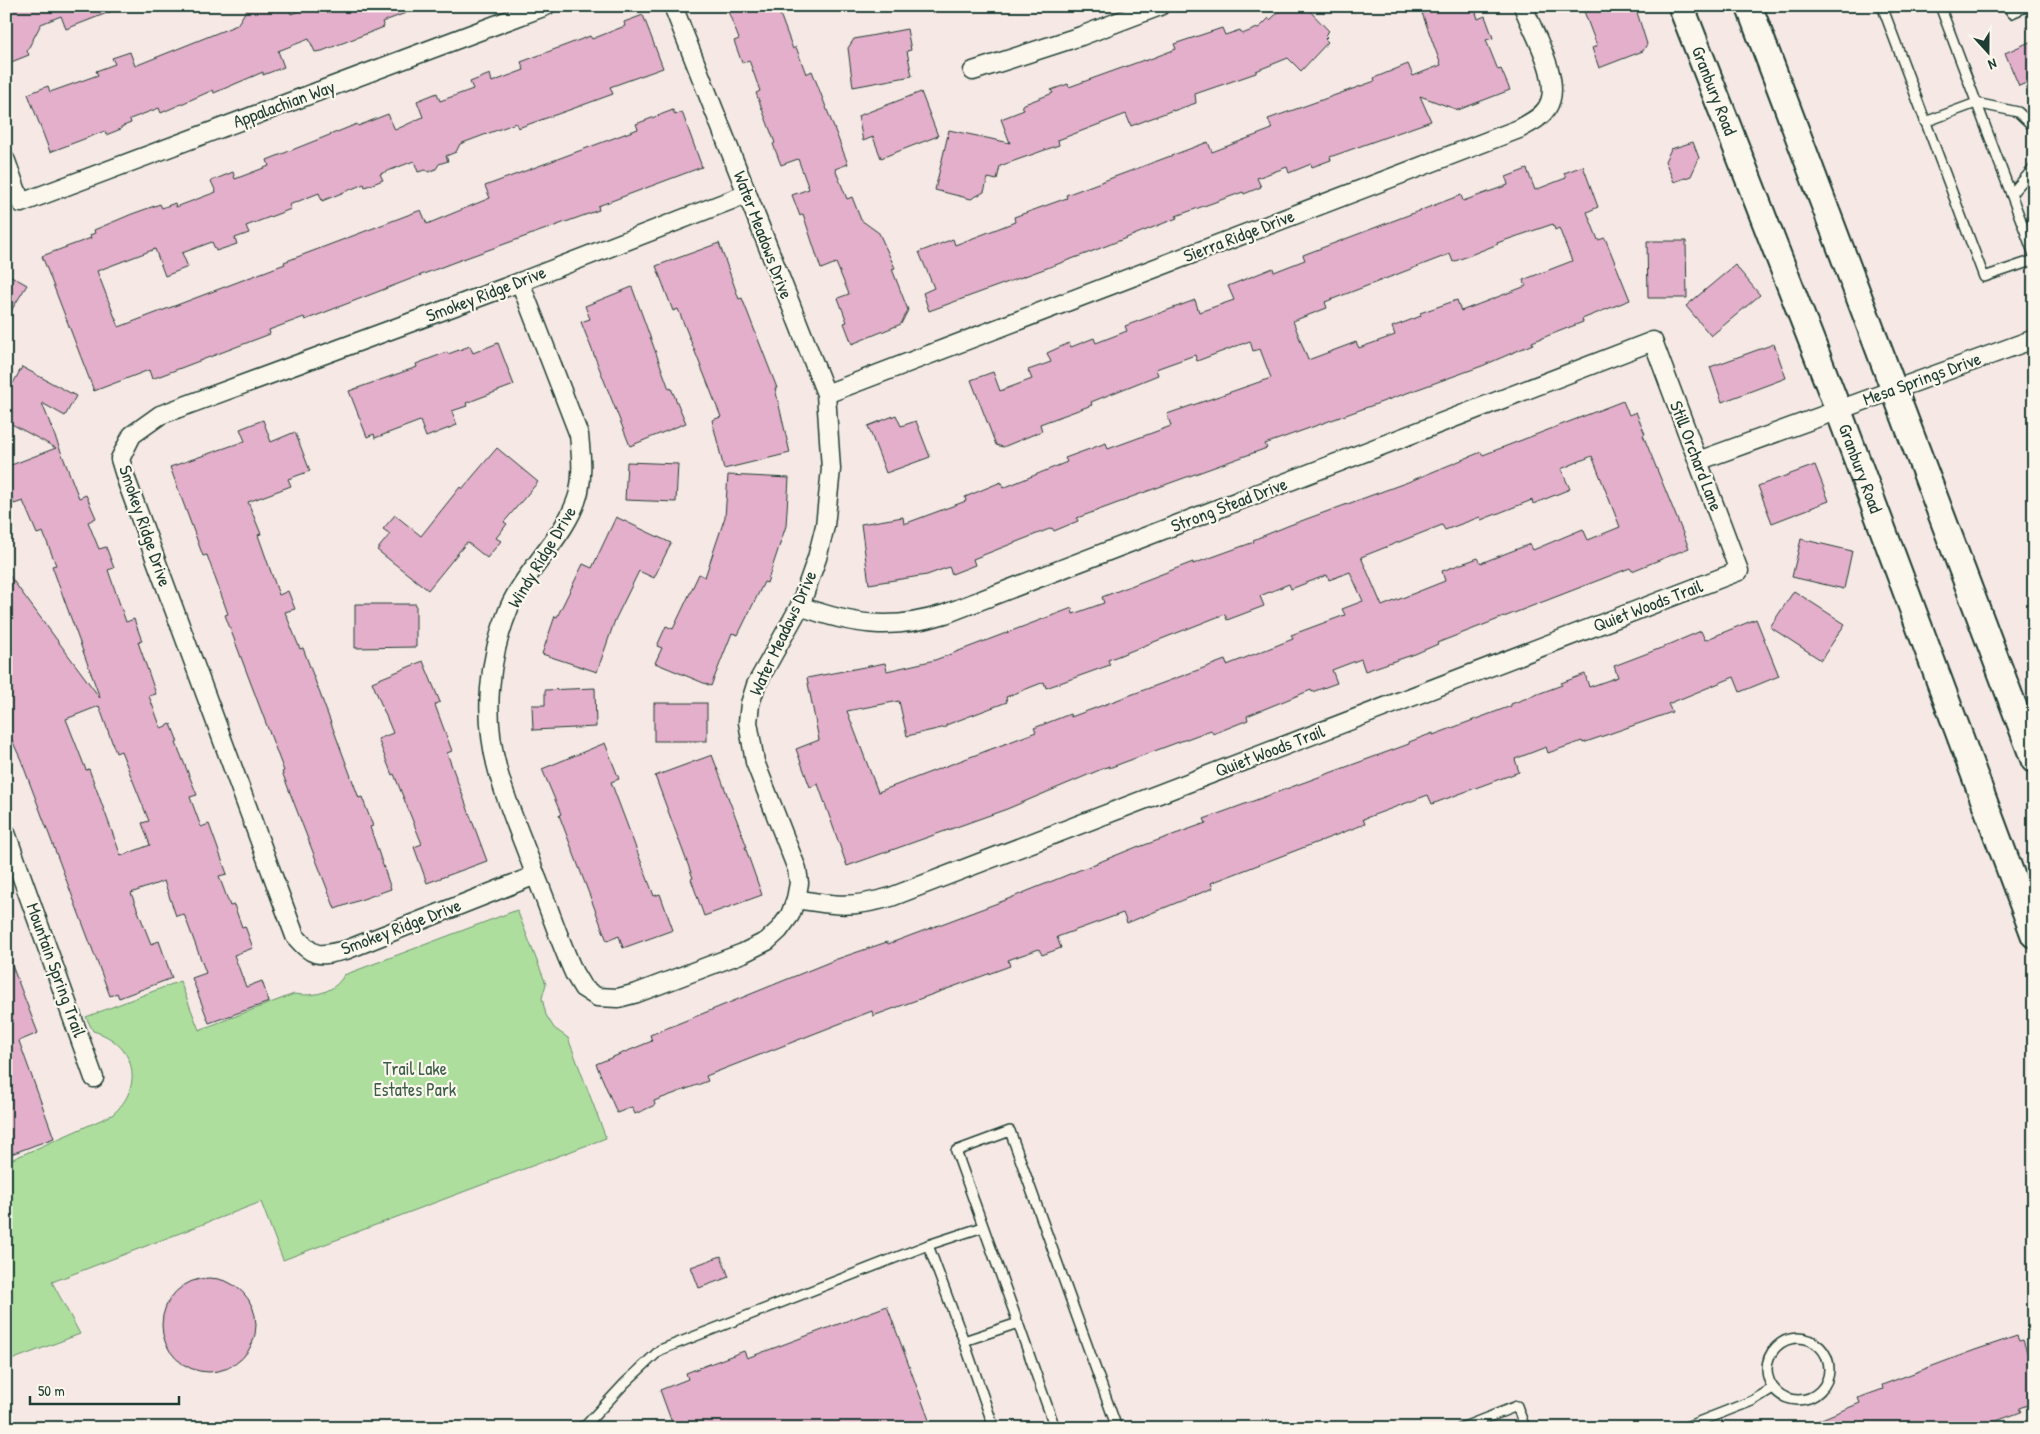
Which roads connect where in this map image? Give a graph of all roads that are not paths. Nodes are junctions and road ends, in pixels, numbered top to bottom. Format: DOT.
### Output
graph roads {
  1 [pos="546,6"];
  2 [pos="673,6"];
  3 [pos="1160,6"];
  4 [pos="1523,6"];
  5 [pos="1681,6"];
  6 [pos="1749,6"];
  7 [pos="1882,6"];
  8 [pos="1940,6"];
  9 [pos="2007,6"];
  10 [pos="2028,6"];
  11 [pos="973,71"];
  12 [pos="1976,102"];
  13 [pos="1925,122"];
  14 [pos="2034,127"];
  15 [pos="6,162"];
  16 [pos="2034,168"];
  17 [pos="747,194"];
  18 [pos="2011,194"];
  19 [pos="2034,255"];
  20 [pos="2034,260"];
  21 [pos="520,282"];
  22 [pos="2034,338"];
  23 [pos="1652,341"];
  24 [pos="1894,389"];
  25 [pos="826,394"];
  26 [pos="1838,409"];
  27 [pos="1698,461"];
  28 [pos="1739,571"];
  29 [pos="800,606"];
  30 [pos="2034,760"];
  31 [pos="6,833"];
  32 [pos="10,854"];
  33 [pos="536,875"];
  34 [pos="796,899"];
  35 [pos="2034,935"];
  36 [pos="597,997"];
  37 [pos="94,1078"];
  38 [pos="983,1227"];
  39 [pos="928,1245"];
  40 [pos="1018,1323"];
  41 [pos="964,1341"];
  42 [pos="1773,1388"];
  43 [pos="578,1428"];
  44 [pos="994,1428"];
  45 [pos="1055,1428"];
  46 [pos="1116,1428"];
  47 [pos="1461,1428"];
  48 [pos="1525,1428"];
  49 [pos="1683,1428"];
  1 -- 15 [label="street, Appalachian Way"];
  2 -- 17 [label="street, Water Meadows Drive"];
  3 -- 11 [label="street"];
  4 -- 25 [label="street, Sierra Ridge Drive"];
  5 -- 26 [label="main road, Granbury Road"];
  6 -- 24 [label="main road"];
  7 -- 13 [label="lane"];
  8 -- 12 [label="lane"];
  9 -- 10 [label="lane"];
  12 -- 13 [label="lane"];
  12 -- 14 [label="lane"];
  12 -- 18 [label="lane"];
  13 -- 20 [label="lane"];
  16 -- 18 [label="lane"];
  17 -- 21 [label="street, Smokey Ridge Drive"];
  17 -- 25 [label="street, Water Meadows Drive"];
  18 -- 19 [label="lane"];
  21 -- 33 [label="street, Windy Ridge Drive"];
  21 -- 33 [label="street, Smokey Ridge Drive"];
  22 -- 24 [label="street, Mesa Springs Drive"];
  23 -- 27 [label="street, Still Orchard Lane"];
  23 -- 29 [label="street, Strong Stead Drive"];
  24 -- 26 [label="street, Mesa Springs Drive"];
  24 -- 30 [label="main road"];
  25 -- 29 [label="street, Water Meadows Drive"];
  26 -- 27 [label="street, Mesa Springs Drive"];
  26 -- 35 [label="main road, Granbury Road"];
  27 -- 28 [label="street, Still Orchard Lane"];
  28 -- 34 [label="street, Quiet Woods Trail"];
  29 -- 34 [label="street, Water Meadows Drive"];
  31 -- 32 [label="street, Mountain Spring Trail"];
  32 -- 37 [label="street, Mountain Spring Trail"];
  33 -- 36 [label="street, Windy Ridge Drive"];
  34 -- 36 [label="street, Water Meadows Drive"];
  38 -- 39 [label="lane"];
  38 -- 40 [label="lane"];
  38 -- 46 [label="lane"];
  39 -- 41 [label="lane"];
  39 -- 43 [label="lane"];
  40 -- 41 [label="lane"];
  40 -- 45 [label="lane"];
  41 -- 44 [label="lane"];
  42 -- 42 [label="lane"];
  42 -- 49 [label="lane"];
  47 -- 48 [label="lane"];
}
